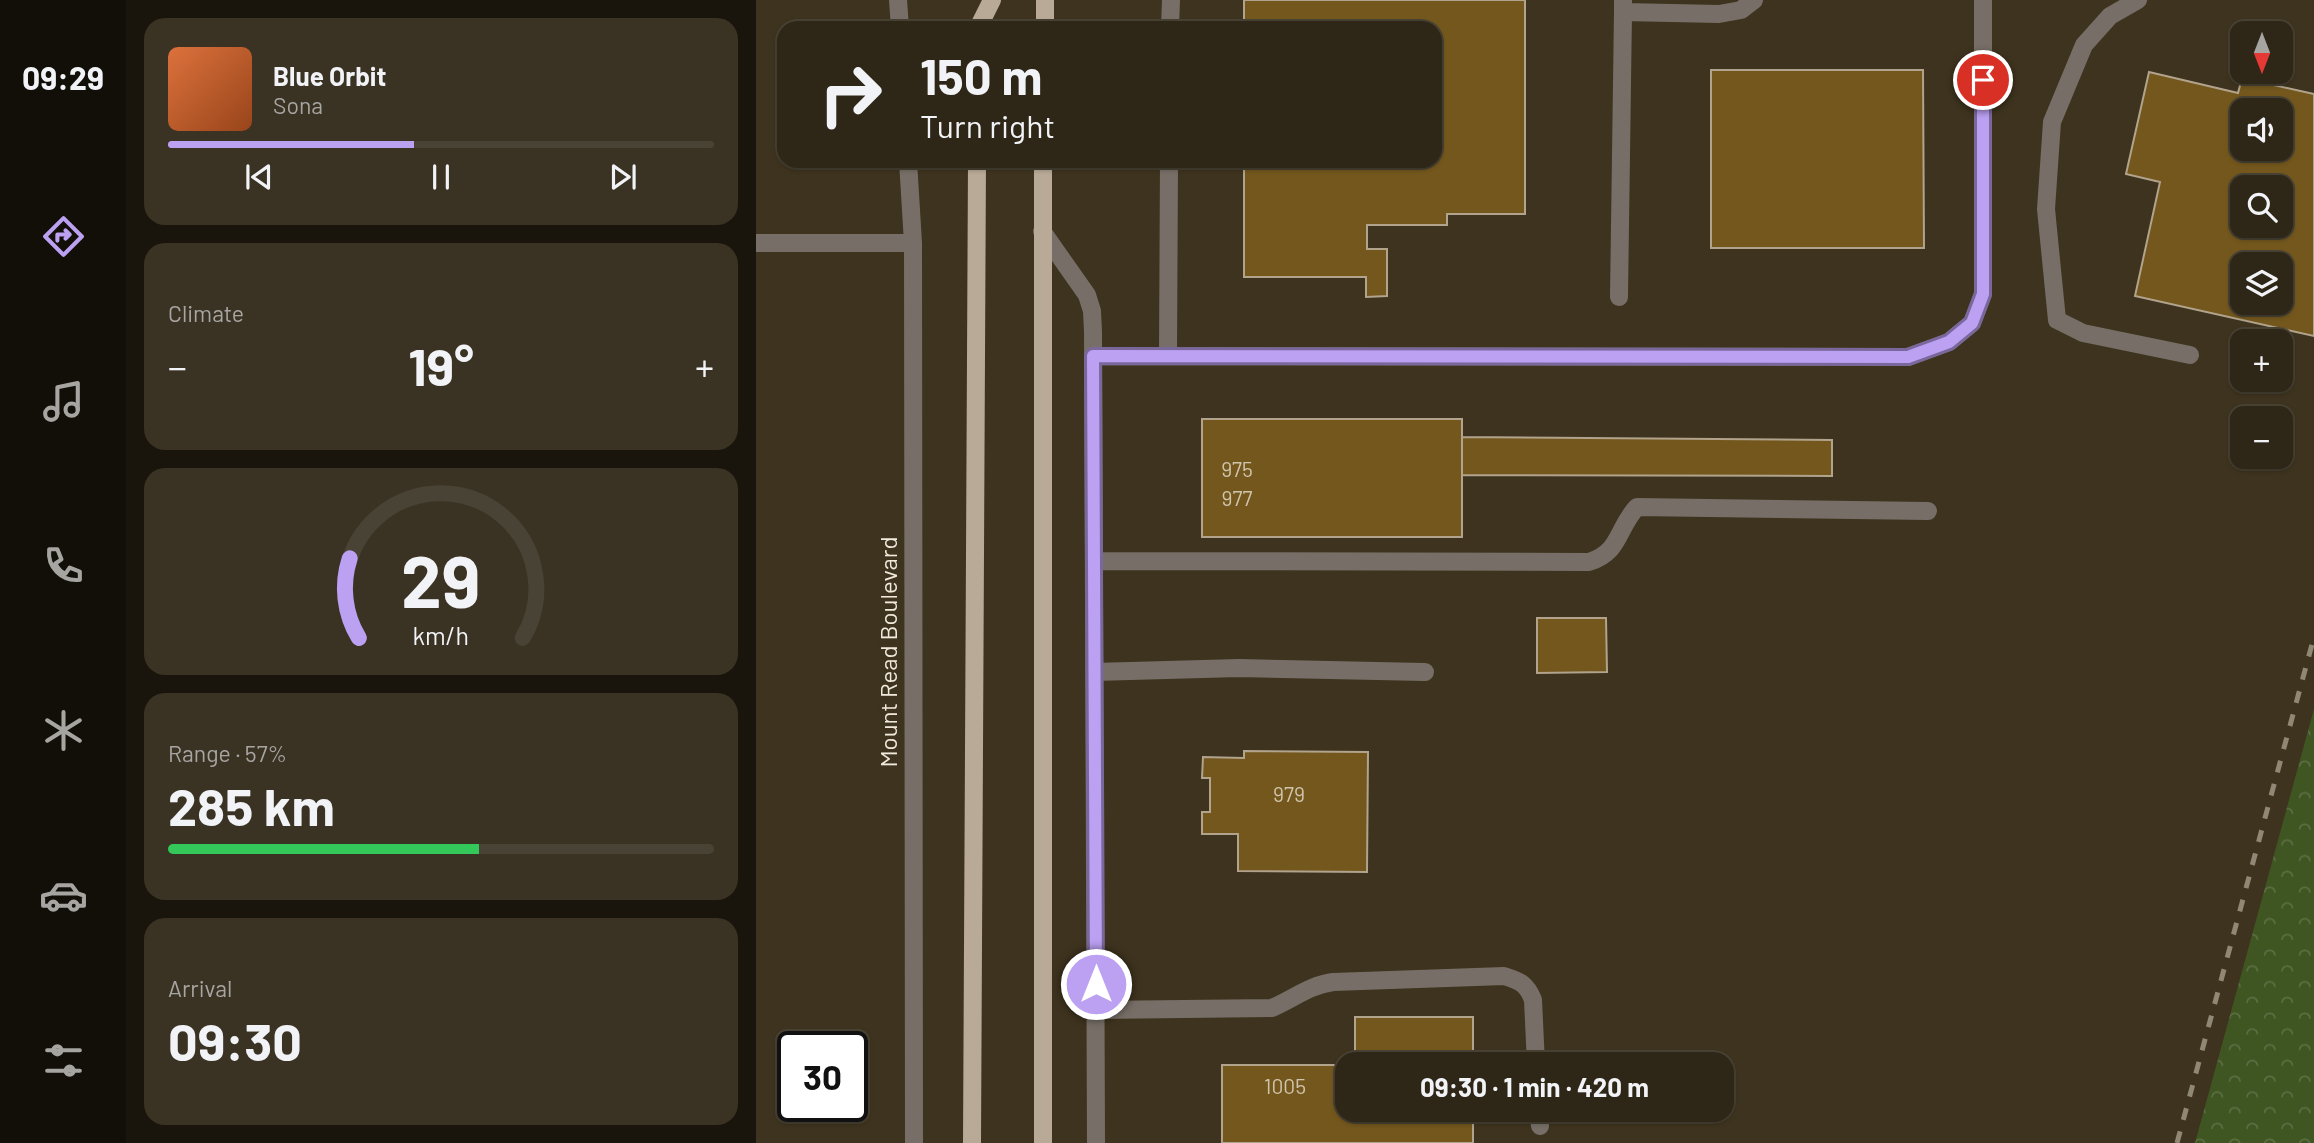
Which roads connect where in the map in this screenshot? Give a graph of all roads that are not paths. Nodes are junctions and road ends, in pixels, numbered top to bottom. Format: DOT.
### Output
graph roads {
  1 [pos="898,0"];
  2 [pos="978,0"];
  3 [pos="992,0"];
  4 [pos="1045,0"];
  5 [pos="1171,0"];
  6 [pos="1754,0"];
  7 [pos="1983,0"];
  8 [pos="2138,0"];
  9 [pos="1623,6"];
  10 [pos="900,21"];
  11 [pos="978,21"];
  12 [pos="982,21"];
  13 [pos="1045,21"];
  14 [pos="1170,21"];
  15 [pos="908,168"];
  16 [pos="977,168"];
  17 [pos="1043,168"];
  18 [pos="1169,168"];
  19 [pos="1042,231"];
  20 [pos="756,243"];
  21 [pos="913,243"];
  22 [pos="1619,297"];
  23 [pos="2190,355"];
  24 [pos="1093,356"];
  25 [pos="1168,356"];
  26 [pos="1928,511"];
  27 [pos="1094,561"];
  28 [pos="1094,672"];
  29 [pos="1425,672"];
  30 [pos="1096,1010"];
  31 [pos="1535,1052"];
  32 [pos="914,1143"];
  33 [pos="972,1143"];
  34 [pos="1043,1143"];
  35 [pos="1096,1143"];
  1 -- 10 [label="street"];
  2 -- 11 [label="main road"];
  3 -- 12 [label="main road"];
  4 -- 13 [label="main road"];
  5 -- 14 [label="street"];
  6 -- 9 [label="street"];
  7 -- 25 [label="street"];
  8 -- 23 [label="street"];
  9 -- 22 [label="street"];
  15 -- 21 [label="street, Mount Read Boulevard"];
  16 -- 33 [label="main road"];
  17 -- 19 [label="main road"];
  18 -- 25 [label="street"];
  19 -- 24 [label="street"];
  19 -- 34 [label="main road"];
  20 -- 21 [label="street"];
  21 -- 32 [label="street, Mount Read Boulevard"];
  24 -- 25 [label="street"];
  24 -- 27 [label="street"];
  26 -- 27 [label="street"];
  27 -- 28 [label="street"];
  28 -- 29 [label="street"];
  28 -- 30 [label="street"];
  30 -- 31 [label="street"];
  30 -- 35 [label="street"];
}
